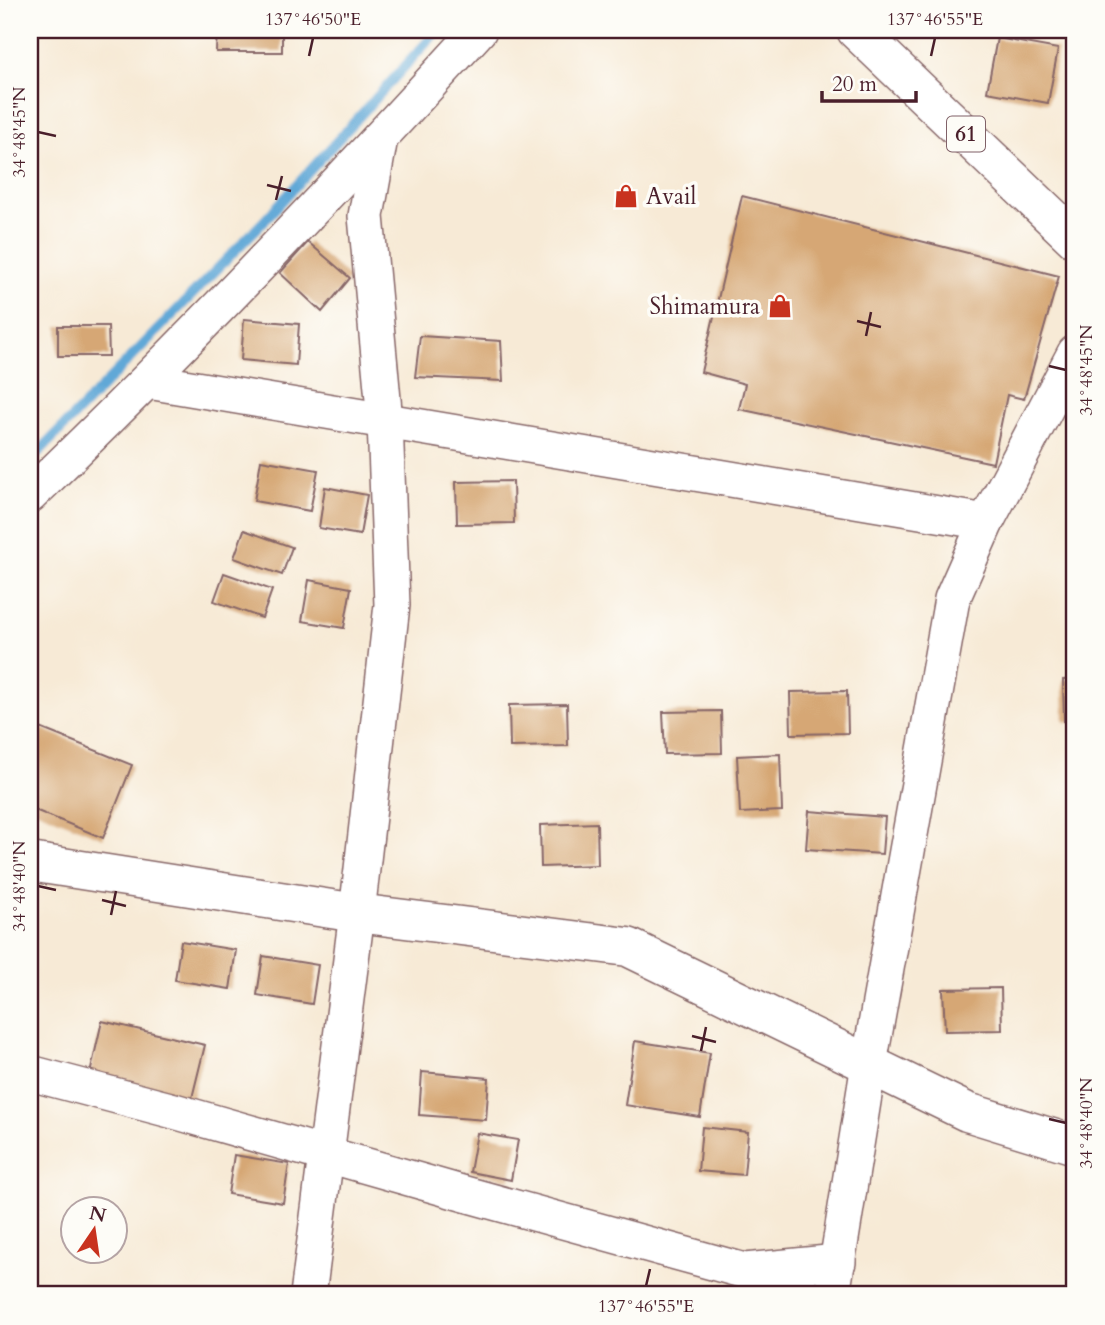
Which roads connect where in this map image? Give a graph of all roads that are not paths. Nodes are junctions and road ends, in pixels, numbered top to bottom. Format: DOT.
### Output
graph roads {
  1 [pos="479,30"];
  2 [pos="856,30"];
  3 [pos="380,138"];
  4 [pos="1075,239"];
  5 [pos="1075,353"];
  6 [pos="148,382"];
  7 [pos="385,421"];
  8 [pos="34,485"];
  9 [pos="986,522"];
  10 [pos="30,862"];
  11 [pos="357,913"];
  12 [pos="869,1064"];
  13 [pos="30,1073"];
  14 [pos="1075,1145"];
  15 [pos="326,1155"];
  16 [pos="835,1279"];
  17 [pos="307,1295"];
  1 -- 3 [label="street"];
  2 -- 4 [label="street, 61"];
  3 -- 6 [label="street"];
  3 -- 7 [label="street"];
  5 -- 9 [label="street"];
  6 -- 7 [label="street"];
  6 -- 8 [label="street"];
  7 -- 9 [label="street"];
  7 -- 11 [label="street"];
  9 -- 12 [label="street"];
  10 -- 11 [label="street"];
  11 -- 12 [label="street"];
  11 -- 15 [label="street"];
  12 -- 14 [label="street"];
  12 -- 16 [label="street"];
  13 -- 15 [label="street"];
  15 -- 16 [label="street"];
  15 -- 17 [label="street"];
}
